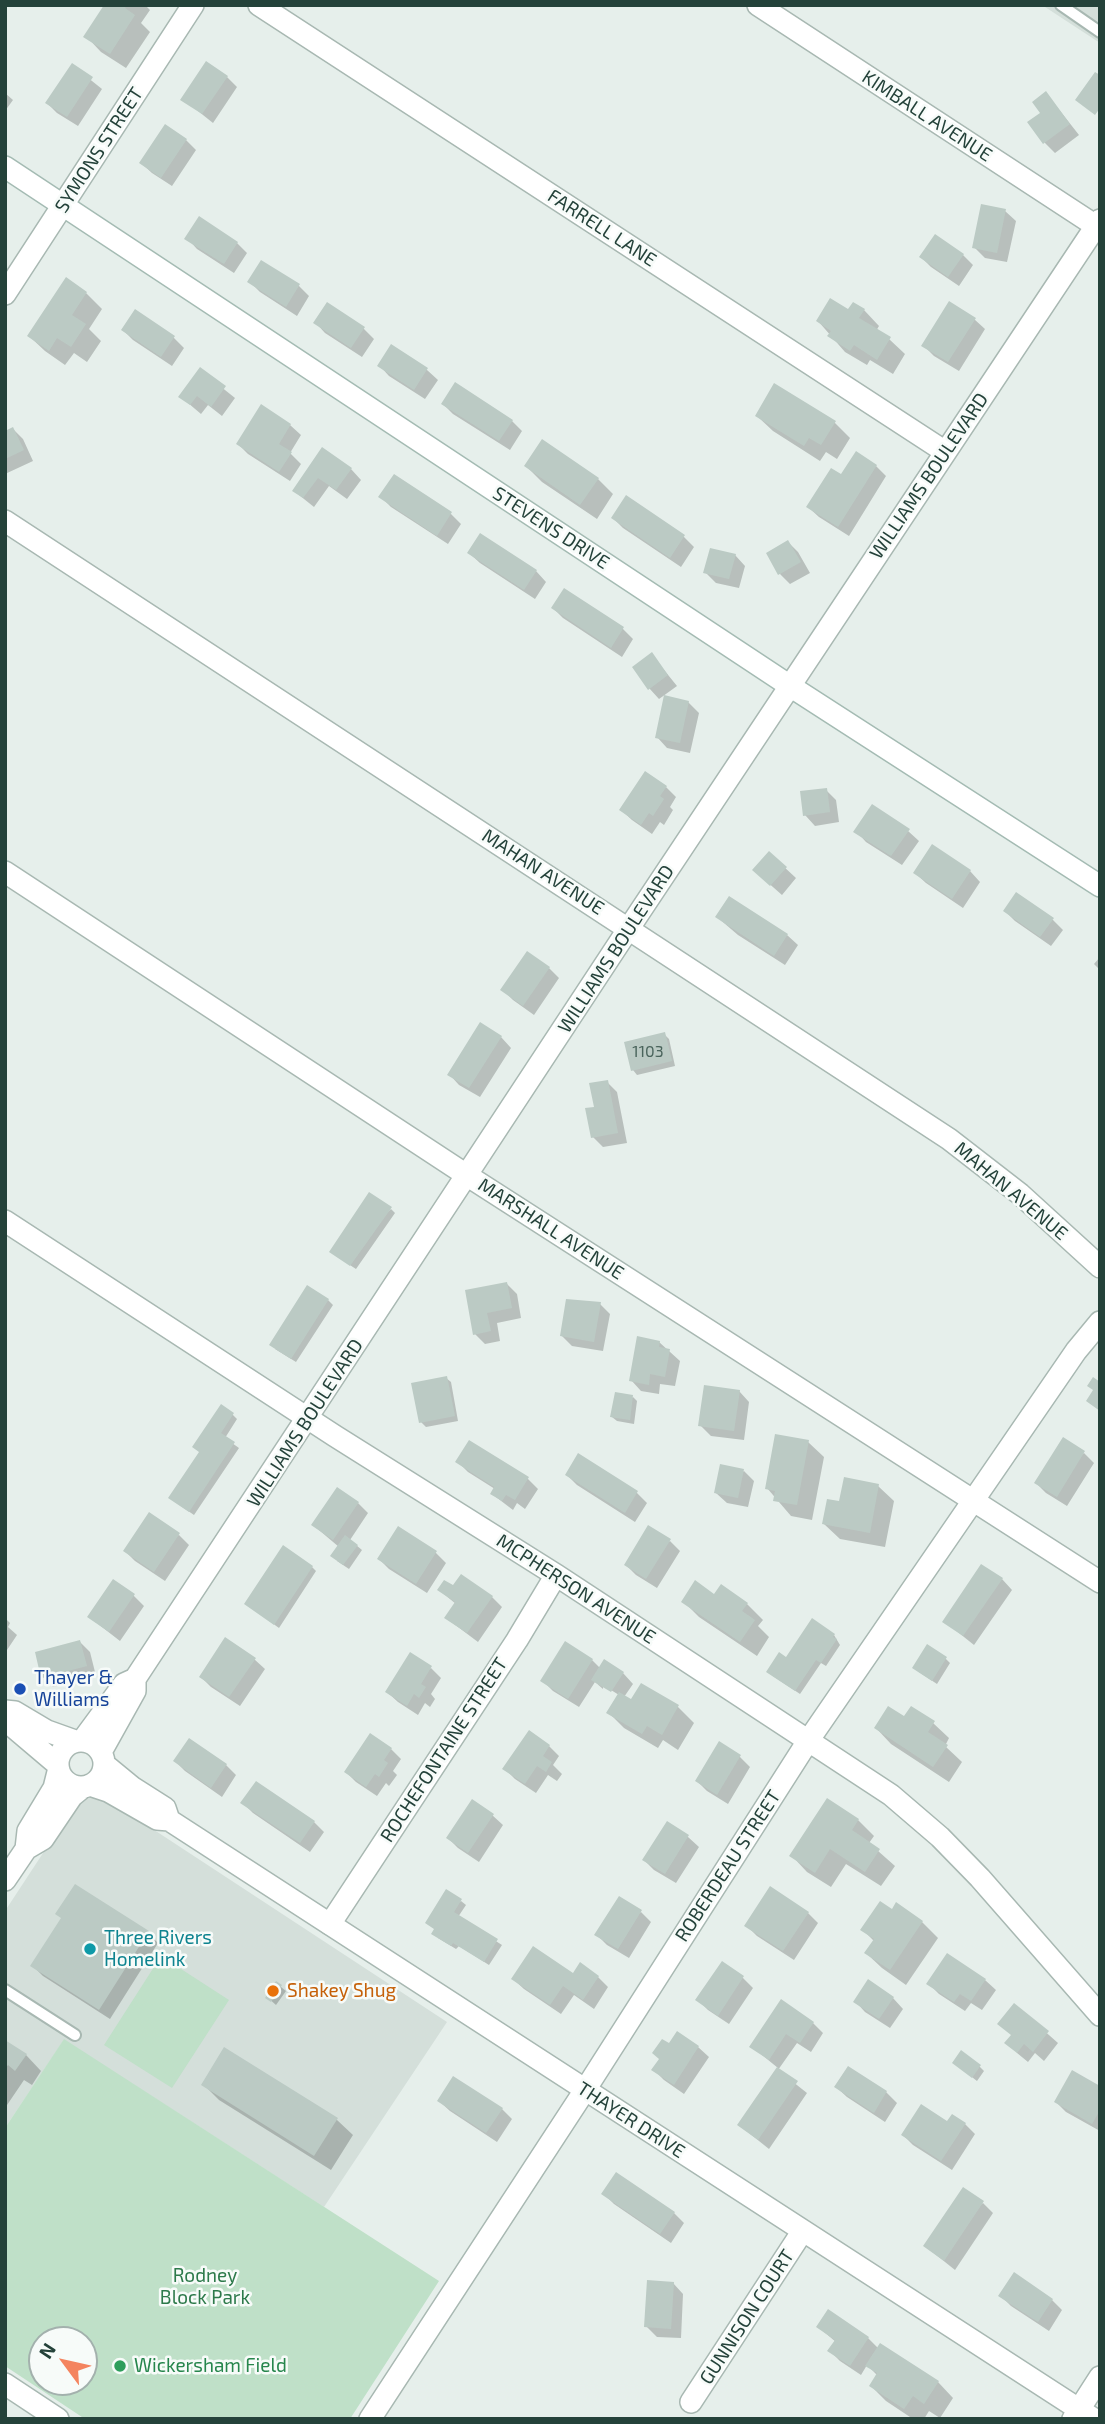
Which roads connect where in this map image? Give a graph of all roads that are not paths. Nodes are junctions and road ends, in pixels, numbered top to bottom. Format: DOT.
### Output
graph roads {
  1 [pos="193,5"];
  2 [pos="259,5"];
  3 [pos="758,5"];
  4 [pos="1061,5"];
  5 [pos="1100,32"];
  6 [pos="5,167"];
  7 [pos="64,206"];
  8 [pos="1098,223"];
  9 [pos="5,294"];
  10 [pos="944,451"];
  11 [pos="5,521"];
  12 [pos="790,686"];
  13 [pos="5,872"];
  14 [pos="1100,886"];
  15 [pos="629,928"];
  16 [pos="468,1176"];
  17 [pos="5,1221"];
  18 [pos="1100,1267"];
  19 [pos="1100,1322"];
  20 [pos="308,1418"];
  21 [pos="974,1499"];
  22 [pos="556,1575"];
  23 [pos="1100,1582"];
  24 [pos="135,1679"];
  25 [pos="5,1711"];
  26 [pos="5,1720"];
  27 [pos="78,1741"];
  28 [pos="808,1741"];
  29 [pos="102,1758"];
  30 [pos="58,1768"];
  31 [pos="87,1786"];
  32 [pos="169,1820"];
  33 [pos="26,1849"];
  34 [pos="5,1880"];
  35 [pos="330,1924"];
  36 [pos="5,1990"];
  37 [pos="1100,2015"];
  38 [pos="75,2035"];
  39 [pos="585,2090"];
  40 [pos="802,2232"];
  41 [pos="1100,2377"];
  42 [pos="5,2385"];
  43 [pos="691,2402"];
  44 [pos="1082,2415"];
  45 [pos="58,2419"];
  46 [pos="370,2419"];
  1 -- 7 [label="street, SYMONS STREET"];
  2 -- 10 [label="street, FARRELL LANE"];
  3 -- 8 [label="street, KIMBALL AVENUE"];
  4 -- 5 [label="lane"];
  6 -- 7 [label="street, STEVENS DRIVE"];
  7 -- 9 [label="street, SYMONS STREET"];
  7 -- 12 [label="street, STEVENS DRIVE"];
  8 -- 10 [label="street, WILLIAMS BOULEVARD"];
  10 -- 12 [label="street, WILLIAMS BOULEVARD"];
  11 -- 15 [label="street, MAHAN AVENUE"];
  12 -- 14 [label="street, STEVENS DRIVE"];
  12 -- 15 [label="street, WILLIAMS BOULEVARD"];
  13 -- 16 [label="street, MARSHALL AVENUE"];
  15 -- 16 [label="street, WILLIAMS BOULEVARD"];
  15 -- 18 [label="street, MAHAN AVENUE"];
  16 -- 20 [label="street, WILLIAMS BOULEVARD"];
  16 -- 21 [label="street, MARSHALL AVENUE"];
  17 -- 20 [label="street, MCPHERSON AVENUE"];
  19 -- 21 [label="street, ROBERDEAU STREET"];
  20 -- 22 [label="street, MCPHERSON AVENUE"];
  20 -- 24 [label="street, WILLIAMS BOULEVARD"];
  21 -- 23 [label="street, MARSHALL AVENUE"];
  21 -- 28 [label="street, ROBERDEAU STREET"];
  22 -- 28 [label="street, MCPHERSON AVENUE"];
  22 -- 35 [label="street, ROCHEFONTAINE STREET"];
  24 -- 27 [label="street, WILLIAMS BOULEVARD"];
  24 -- 29 [label="street, WILLIAMS BOULEVARD"];
  25 -- 27 [label="street"];
  26 -- 30 [label="street"];
  27 -- 29 [label="street"];
  27 -- 30 [label="street"];
  28 -- 37 [label="street, MCPHERSON AVENUE"];
  28 -- 39 [label="street, ROBERDEAU STREET"];
  29 -- 31 [label="street"];
  29 -- 32 [label="street, THAYER DRIVE"];
  30 -- 31 [label="street"];
  30 -- 33 [label="street"];
  31 -- 32 [label="street, THAYER DRIVE"];
  31 -- 33 [label="street"];
  32 -- 35 [label="street, THAYER DRIVE"];
  33 -- 34 [label="street"];
  35 -- 39 [label="street, THAYER DRIVE"];
  36 -- 38 [label="lane"];
  39 -- 40 [label="street, THAYER DRIVE"];
  39 -- 46 [label="street, ROBERDEAU STREET"];
  40 -- 43 [label="street, GUNNISON COURT"];
  40 -- 44 [label="street, THAYER DRIVE"];
  41 -- 44 [label="street"];
  42 -- 45 [label="street"];
}
